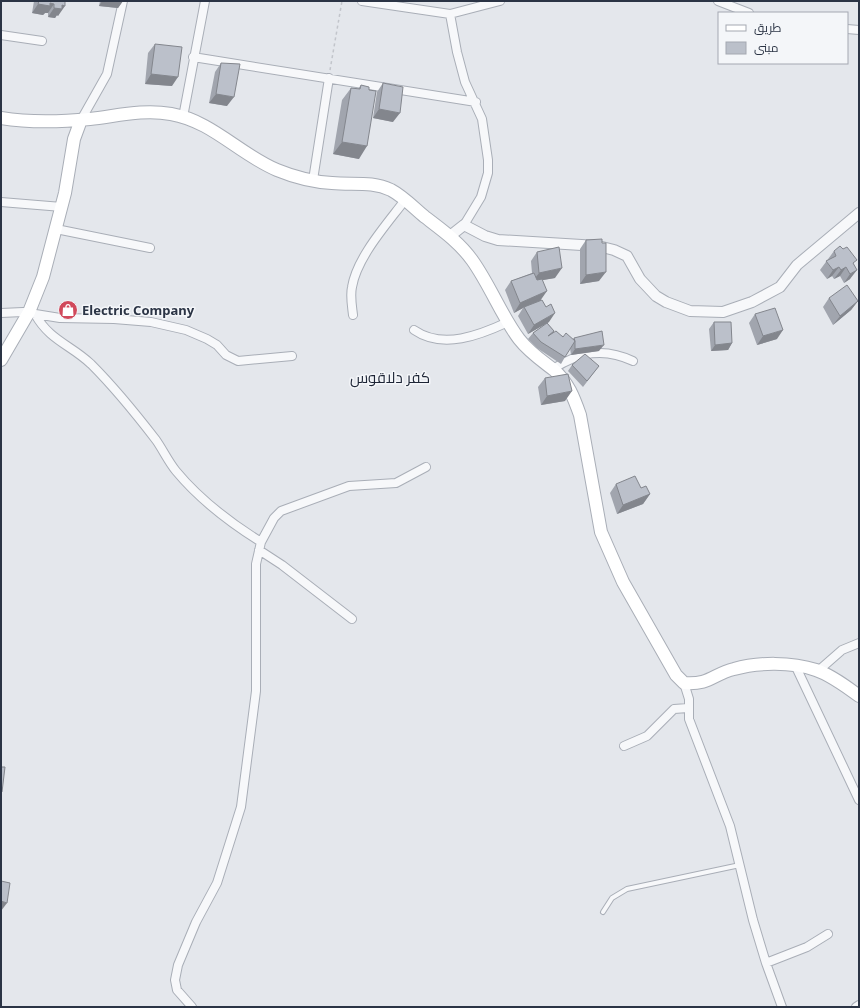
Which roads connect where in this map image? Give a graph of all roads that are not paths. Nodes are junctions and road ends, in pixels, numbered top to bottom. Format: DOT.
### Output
graph roads {
  1 [pos="123,1"];
  2 [pos="205,1"];
  3 [pos="362,1"];
  4 [pos="500,1"];
  5 [pos="718,1"];
  6 [pos="746,12"];
  7 [pos="450,14"];
  8 [pos="848,30"];
  9 [pos="859,30"];
  10 [pos="1,35"];
  11 [pos="42,41"];
  12 [pos="193,56"];
  13 [pos="328,78"];
  14 [pos="476,102"];
  15 [pos="183,117"];
  16 [pos="1,118"];
  17 [pos="80,120"];
  18 [pos="313,180"];
  19 [pos="405,200"];
  20 [pos="1,202"];
  21 [pos="62,206"];
  22 [pos="859,213"];
  23 [pos="464,225"];
  24 [pos="56,229"];
  25 [pos="450,236"];
  26 [pos="150,248"];
  27 [pos="1,313"];
  28 [pos="32,313"];
  29 [pos="353,315"];
  30 [pos="508,322"];
  31 [pos="414,330"];
  32 [pos="292,356"];
  33 [pos="1,360"];
  34 [pos="633,360"];
  35 [pos="553,369"];
  36 [pos="426,467"];
  37 [pos="260,546"];
  38 [pos="352,619"];
  39 [pos="859,643"];
  40 [pos="796,666"];
  41 [pos="818,671"];
  42 [pos="684,684"];
  43 [pos="859,696"];
  44 [pos="688,708"];
  45 [pos="624,746"];
  46 [pos="859,800"];
  47 [pos="740,866"];
  48 [pos="603,912"];
  49 [pos="828,934"];
  50 [pos="766,963"];
  51 [pos="859,1005"];
  52 [pos="192,1007"];
  53 [pos="782,1007"];
  54 [pos="856,1007"];
  1 -- 17 [label="street"];
  2 -- 12 [label="street"];
  3 -- 7 [label="street"];
  4 -- 7 [label="street"];
  5 -- 6 [label="street"];
  7 -- 14 [label="street"];
  8 -- 9 [label="street"];
  10 -- 11 [label="street"];
  12 -- 13 [label="street"];
  12 -- 15 [label="street"];
  13 -- 14 [label="street"];
  13 -- 18 [label="street"];
  14 -- 23 [label="street"];
  15 -- 17 [label="main road"];
  15 -- 18 [label="main road"];
  16 -- 17 [label="main road"];
  17 -- 21 [label="main road"];
  18 -- 19 [label="main road"];
  19 -- 25 [label="main road"];
  19 -- 29 [label="street"];
  20 -- 21 [label="street"];
  21 -- 24 [label="main road"];
  22 -- 23 [label="street"];
  23 -- 25 [label="street"];
  24 -- 26 [label="street"];
  24 -- 28 [label="main road"];
  25 -- 30 [label="main road"];
  27 -- 28 [label="street"];
  28 -- 32 [label="street"];
  28 -- 33 [label="main road"];
  28 -- 37 [label="street"];
  30 -- 31 [label="street"];
  30 -- 35 [label="main road"];
  34 -- 35 [label="street"];
  35 -- 42 [label="main road"];
  36 -- 37 [label="street"];
  37 -- 38 [label="street"];
  37 -- 52 [label="street"];
  39 -- 41 [label="street"];
  40 -- 41 [label="main road"];
  40 -- 42 [label="main road"];
  40 -- 46 [label="street"];
  41 -- 43 [label="main road"];
  42 -- 44 [label="street"];
  44 -- 45 [label="street"];
  44 -- 47 [label="street"];
  47 -- 48 [label="lane"];
  47 -- 50 [label="street"];
  49 -- 50 [label="street"];
  50 -- 53 [label="street"];
  51 -- 54 [label="street"];
}
